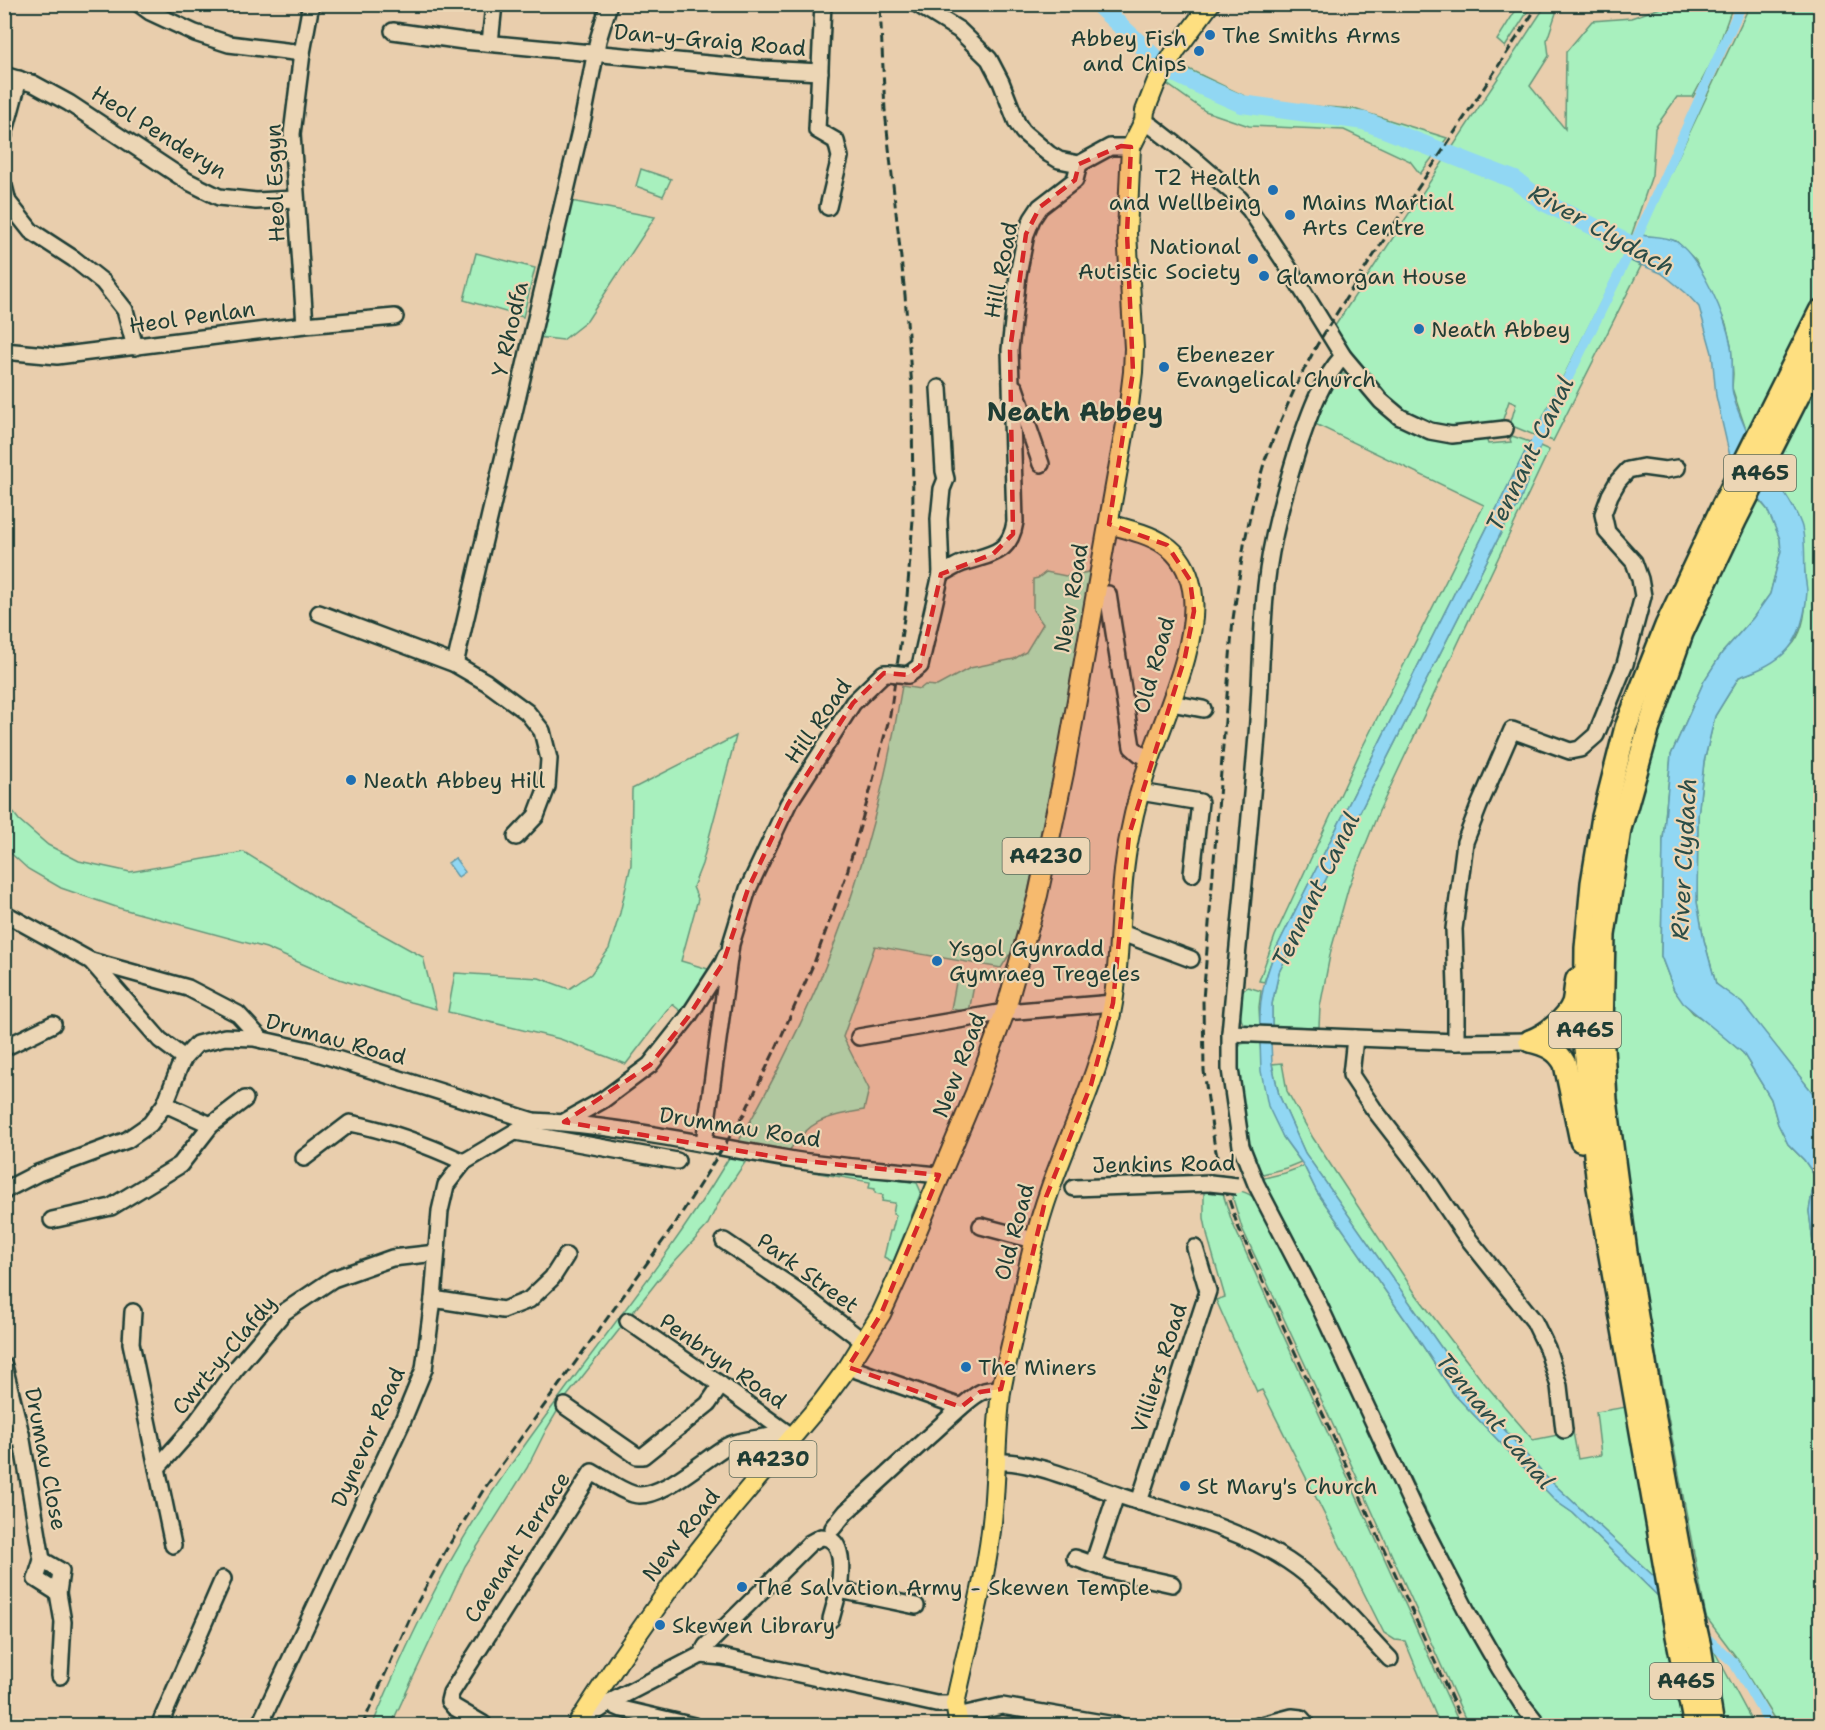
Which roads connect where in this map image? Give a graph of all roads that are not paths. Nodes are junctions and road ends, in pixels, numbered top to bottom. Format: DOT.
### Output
graph roads {
  1 [pos="139,4"];
  2 [pos="311,4"];
  3 [pos="494,4"];
  4 [pos="609,4"];
  5 [pos="823,4"];
  6 [pos="917,4"];
  7 [pos="1210,4"];
  8 [pos="393,31"];
  9 [pos="489,43"];
  10 [pos="302,53"];
  11 [pos="596,54"];
  12 [pos="820,72"];
  13 [pos="12,77"];
  14 [pos="1144,121"];
  15 [pos="4,135"];
  16 [pos="1131,147"];
  17 [pos="1078,164"];
  18 [pos="4,186"];
  19 [pos="296,199"];
  20 [pos="828,207"];
  21 [pos="21,219"];
  22 [pos="4,220"];
  23 [pos="1821,311"];
  24 [pos="390,318"];
  25 [pos="305,325"];
  26 [pos="135,347"];
  27 [pos="4,351"];
  28 [pos="1821,352"];
  29 [pos="1342,356"];
  30 [pos="1011,377"];
  31 [pos="939,388"];
  32 [pos="1777,418"];
  33 [pos="1505,429"];
  34 [pos="1041,464"];
  35 [pos="1677,468"];
  36 [pos="1729,514"];
  37 [pos="1109,524"];
  38 [pos="941,574"];
  39 [pos="1108,594"];
  40 [pos="319,613"];
  41 [pos="456,664"];
  42 [pos="1171,703"];
  43 [pos="1203,709"];
  44 [pos="1150,758"];
  45 [pos="1140,792"];
  46 [pos="516,837"];
  47 [pos="1191,874"];
  48 [pos="4,913"];
  49 [pos="1119,932"];
  50 [pos="731,944"];
  51 [pos="1586,948"];
  52 [pos="1191,959"];
  53 [pos="91,961"];
  54 [pos="1113,1003"];
  55 [pos="1005,1012"];
  56 [pos="52,1024"];
  57 [pos="1230,1033"];
  58 [pos="859,1037"];
  59 [pos="1355,1038"];
  60 [pos="262,1040"];
  61 [pos="1530,1041"];
  62 [pos="1456,1042"];
  63 [pos="4,1048"];
  64 [pos="184,1058"];
  65 [pos="244,1099"];
  66 [pos="165,1104"];
  67 [pos="533,1121"];
  68 [pos="564,1122"];
  69 [pos="211,1125"];
  70 [pos="516,1132"];
  71 [pos="704,1143"];
  72 [pos="303,1158"];
  73 [pos="677,1161"];
  74 [pos="464,1162"];
  75 [pos="939,1175"];
  76 [pos="1256,1184"];
  77 [pos="1598,1187"];
  78 [pos="1074,1188"];
  79 [pos="5,1189"];
  80 [pos="52,1220"];
  81 [pos="981,1226"];
  82 [pos="1034,1240"];
  83 [pos="724,1241"];
  84 [pos="1195,1248"];
  85 [pos="436,1253"];
  86 [pos="566,1256"];
  87 [pos="433,1299"];
  88 [pos="133,1312"];
  89 [pos="628,1321"];
  90 [pos="864,1342"];
  91 [pos="4,1366"];
  92 [pos="848,1367"];
  93 [pos="721,1385"];
  94 [pos="1001,1389"];
  95 [pos="565,1406"];
  96 [pos="961,1407"];
  97 [pos="1564,1430"];
  98 [pos="21,1434"];
  99 [pos="789,1435"];
  100 [pos="4,1442"];
  101 [pos="995,1462"];
  102 [pos="157,1468"];
  103 [pos="1116,1495"];
  104 [pos="1139,1502"];
  105 [pos="827,1532"];
  106 [pos="173,1545"];
  107 [pos="1075,1558"];
  108 [pos="1093,1564"];
  109 [pos="1675,1574"];
  110 [pos="223,1579"];
  111 [pos="1172,1584"];
  112 [pos="839,1590"];
  113 [pos="916,1606"];
  114 [pos="831,1619"];
  115 [pos="701,1655"];
  116 [pos="1390,1659"];
  117 [pos="60,1676"];
  118 [pos="612,1701"];
  119 [pos="957,1715"];
  120 [pos="159,1725"];
  121 [pos="259,1725"];
  122 [pos="482,1725"];
  123 [pos="576,1725"];
  124 [pos="694,1725"];
  125 [pos="1120,1725"];
  126 [pos="1258,1725"];
  127 [pos="1308,1725"];
  128 [pos="1539,1725"];
  129 [pos="1695,1725"];
  130 [pos="1713,1725"];
  1 -- 10 [label="street"];
  2 -- 10 [label="street, Heol Esgyn"];
  3 -- 9 [label="street"];
  4 -- 11 [label="street, Y Rhodfa"];
  5 -- 12 [label="street"];
  6 -- 17 [label="street"];
  7 -- 14 [label="main road, New Road / A4230"];
  8 -- 9 [label="street, Dan-y-Graig Road"];
  9 -- 11 [label="street, Dan-y-Graig Road"];
  10 -- 19 [label="street, Heol Esgyn"];
  11 -- 12 [label="street, Dan-y-Graig Road"];
  11 -- 41 [label="street, Y Rhodfa"];
  12 -- 20 [label="street"];
  13 -- 15 [label="street"];
  13 -- 19 [label="street, Heol Penderyn"];
  14 -- 16 [label="main road, New Road / A4230"];
  14 -- 29 [label="street"];
  16 -- 17 [label="street"];
  16 -- 37 [label="main road, New Road / A4230"];
  17 -- 30 [label="street, Hill Road"];
  18 -- 21 [label="street"];
  19 -- 25 [label="street, Heol Esgyn"];
  21 -- 22 [label="street"];
  21 -- 26 [label="street"];
  23 -- 32 [label="highway, A465"];
  24 -- 25 [label="street, Heol Penlan"];
  25 -- 26 [label="street, Heol Penlan"];
  26 -- 27 [label="street, Heol Penlan"];
  28 -- 32 [label="highway, A465"];
  29 -- 33 [label="street"];
  29 -- 57 [label="street"];
  30 -- 34 [label="street"];
  30 -- 38 [label="street, Hill Road"];
  31 -- 38 [label="street"];
  32 -- 36 [label="highway, A465"];
  35 -- 62 [label="street"];
  36 -- 51 [label="highway, A465"];
  36 -- 109 [label="highway, A465"];
  37 -- 42 [label="main road, Old Road"];
  37 -- 55 [label="main road, New Road / A4230"];
  38 -- 50 [label="street, Hill Road, bridge"];
  39 -- 44 [label="street, Old Road"];
  40 -- 41 [label="street"];
  41 -- 46 [label="street"];
  42 -- 43 [label="street"];
  42 -- 44 [label="main road, Old Road"];
  44 -- 45 [label="main road, Old Road"];
  45 -- 47 [label="street"];
  45 -- 49 [label="main road, Old Road"];
  48 -- 53 [label="street"];
  49 -- 52 [label="street"];
  49 -- 54 [label="main road, Old Road"];
  50 -- 68 [label="street"];
  50 -- 71 [label="street, Hill Road"];
  51 -- 61 [label="highway, A465"];
  51 -- 77 [label="highway, A465"];
  53 -- 60 [label="street"];
  53 -- 64 [label="street"];
  54 -- 55 [label="street"];
  54 -- 82 [label="main road, Old Road"];
  55 -- 58 [label="street"];
  55 -- 75 [label="main road, New Road / A4230"];
  56 -- 63 [label="street"];
  57 -- 59 [label="street"];
  57 -- 76 [label="street"];
  59 -- 62 [label="street"];
  59 -- 97 [label="street"];
  60 -- 64 [label="street, Drumau Road"];
  60 -- 67 [label="street, Drumau Road"];
  61 -- 62 [label="street"];
  61 -- 77 [label="highway, A465"];
  64 -- 66 [label="street, Drumau Road"];
  65 -- 69 [label="street"];
  66 -- 69 [label="street"];
  66 -- 79 [label="street, Drumau Road"];
  67 -- 68 [label="street, Drummau Road"];
  67 -- 70 [label="street, Dynevor Road"];
  68 -- 71 [label="street, Drummau Road"];
  69 -- 80 [label="street"];
  70 -- 73 [label="street, Drummau Road"];
  70 -- 74 [label="street, Dynevor Road"];
  71 -- 75 [label="street, Drummau Road"];
  72 -- 74 [label="street"];
  74 -- 85 [label="street, Dynevor Road"];
  75 -- 90 [label="main road, New Road / A4230"];
  76 -- 78 [label="street, Jenkins Road, bridge"];
  76 -- 128 [label="street"];
  77 -- 109 [label="highway, A465"];
  81 -- 82 [label="street"];
  82 -- 94 [label="main road, Old Road"];
  83 -- 90 [label="street, Park Street"];
  84 -- 104 [label="street, Villiers Road"];
  85 -- 87 [label="street, Dynevor Road"];
  85 -- 102 [label="street, Cwrt-y-Clafdy"];
  86 -- 87 [label="street"];
  87 -- 121 [label="street, Dynevor Road"];
  88 -- 102 [label="street"];
  89 -- 93 [label="street, Penbryn Road"];
  90 -- 92 [label="main road, New Road / A4230"];
  91 -- 98 [label="street, Drumau Close"];
  92 -- 96 [label="street"];
  92 -- 99 [label="main road, New Road / A4230"];
  93 -- 95 [label="street"];
  93 -- 99 [label="street, Penbryn Road"];
  94 -- 96 [label="street"];
  94 -- 101 [label="main road, Old Road"];
  96 -- 105 [label="street"];
  98 -- 100 [label="street"];
  98 -- 117 [label="street, Drumau Close"];
  99 -- 122 [label="street, Caenant Terrace"];
  99 -- 123 [label="main road, New Road / A4230"];
  101 -- 103 [label="street"];
  101 -- 119 [label="main road, Old Road"];
  102 -- 106 [label="street"];
  103 -- 104 [label="street"];
  103 -- 108 [label="street"];
  104 -- 116 [label="street"];
  105 -- 112 [label="street"];
  105 -- 115 [label="street"];
  107 -- 108 [label="street"];
  108 -- 111 [label="street"];
  109 -- 129 [label="highway, A465"];
  109 -- 130 [label="highway, A465"];
  110 -- 120 [label="street"];
  112 -- 113 [label="street"];
  112 -- 114 [label="street"];
  115 -- 118 [label="street"];
  115 -- 119 [label="street"];
  118 -- 123 [label="street"];
  118 -- 124 [label="street"];
  119 -- 125 [label="street"];
  126 -- 127 [label="street"];
}
